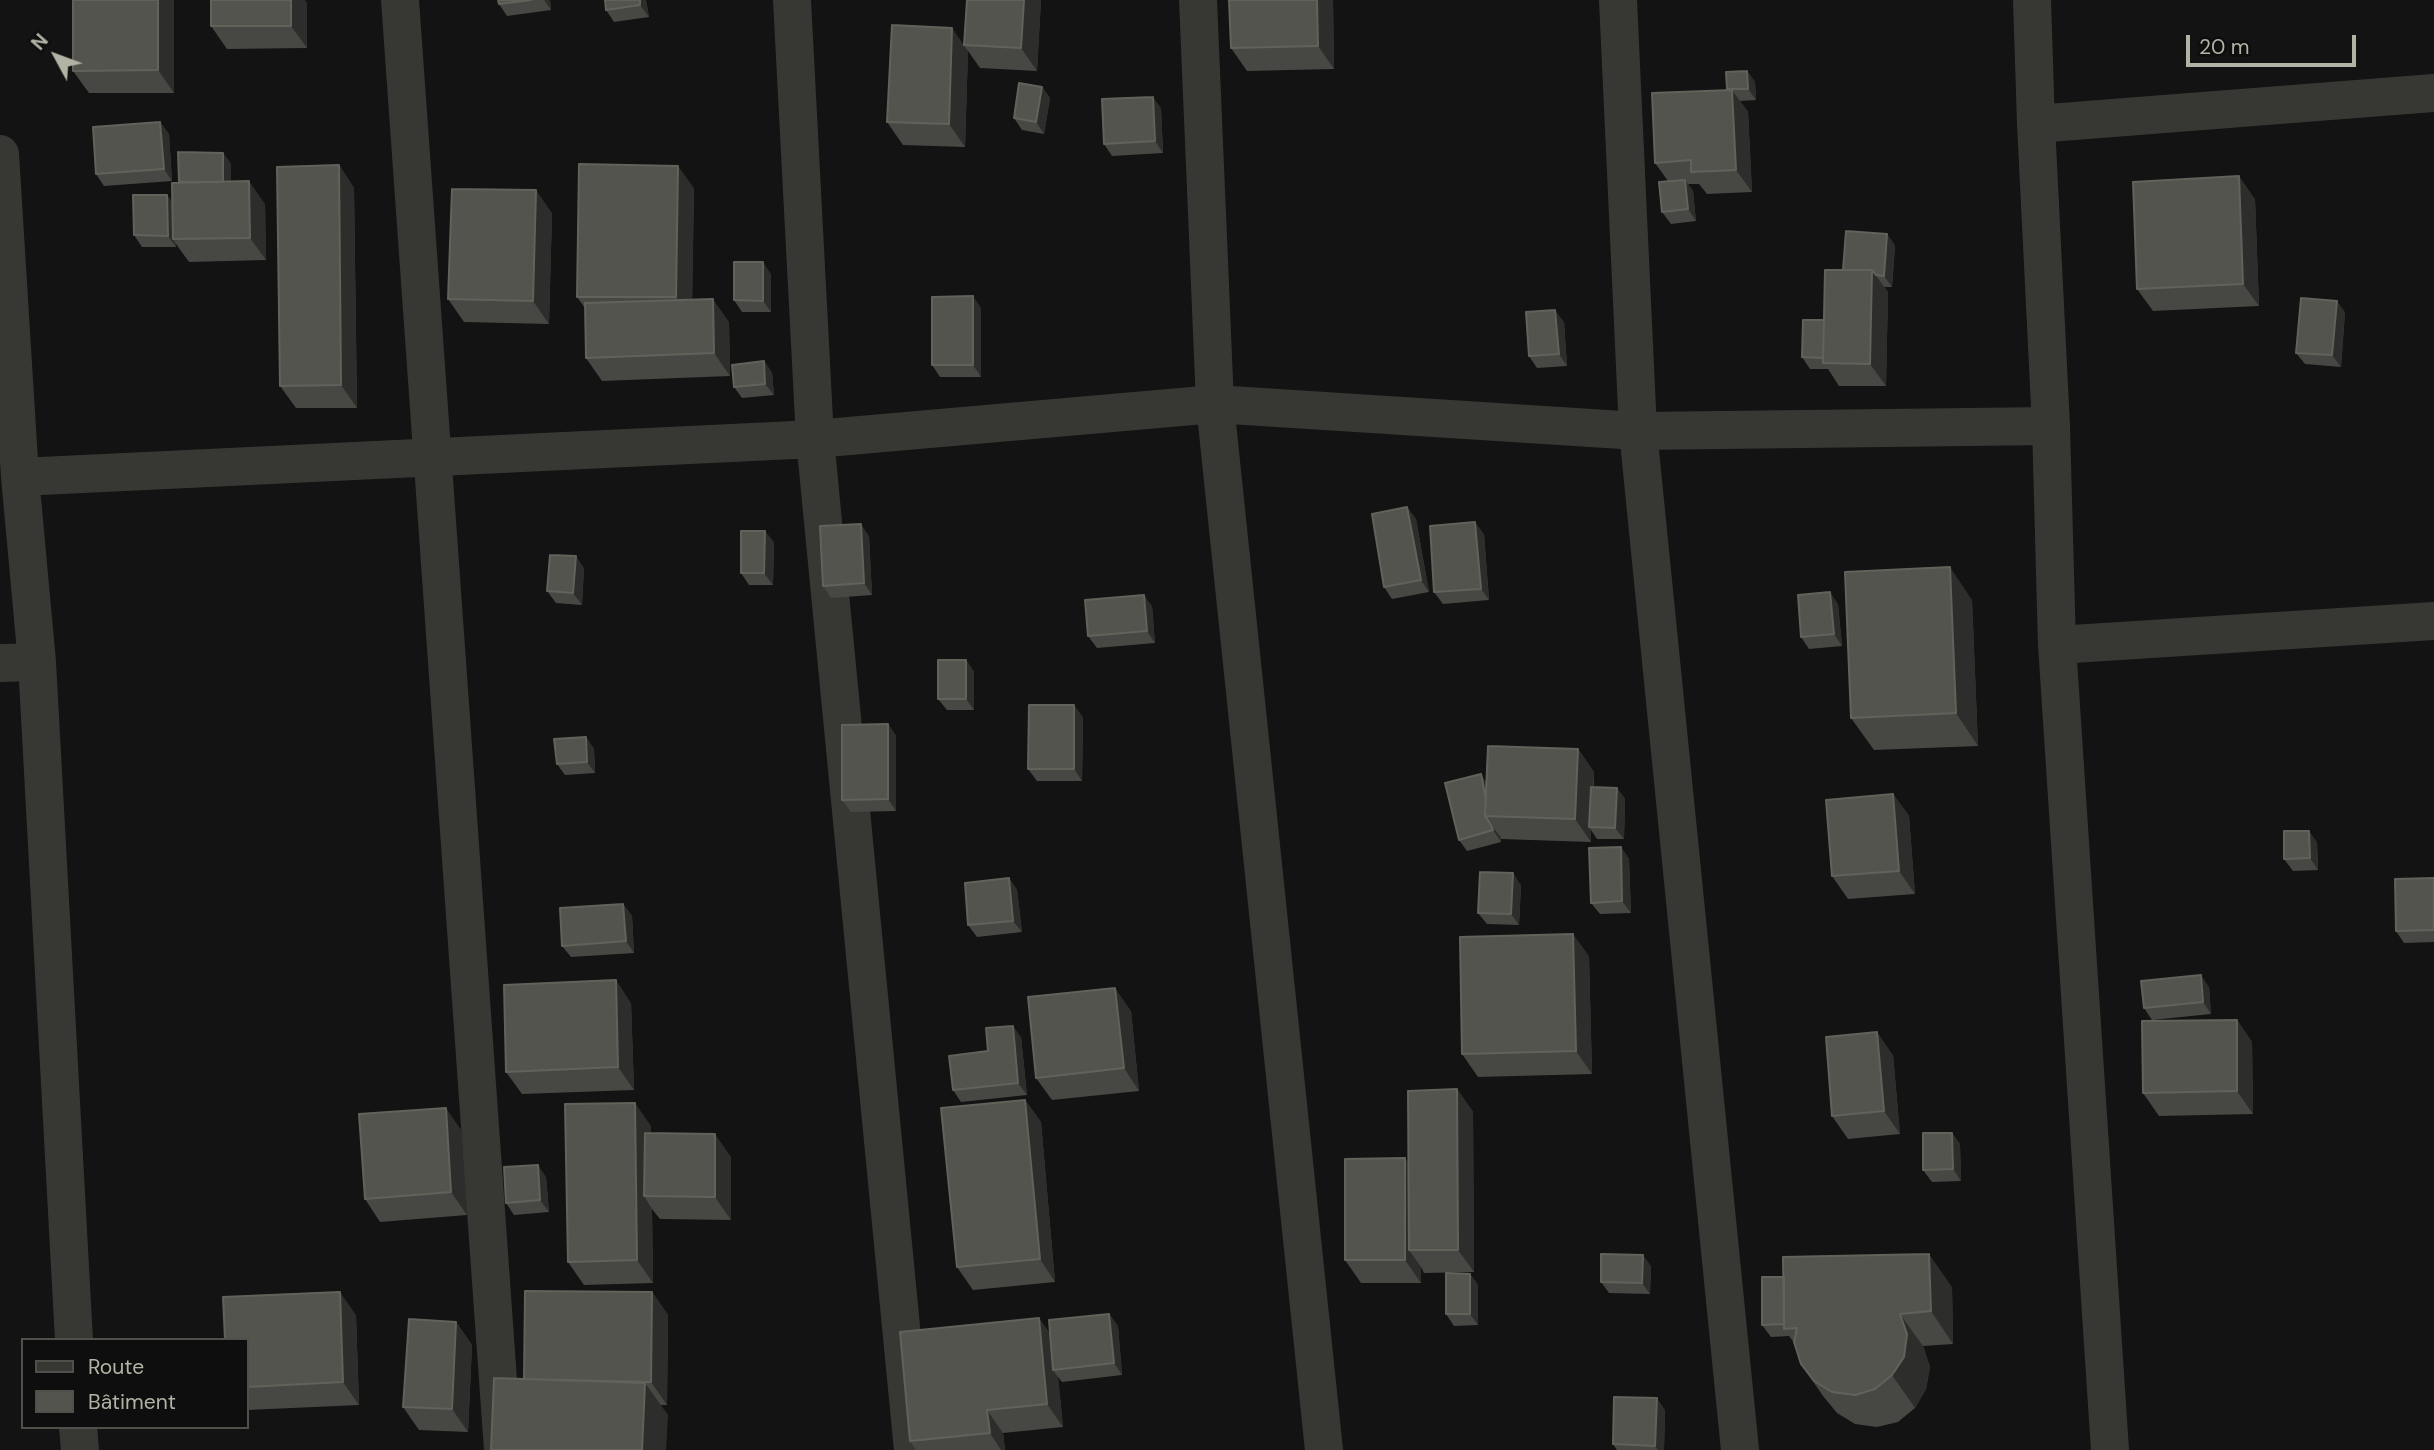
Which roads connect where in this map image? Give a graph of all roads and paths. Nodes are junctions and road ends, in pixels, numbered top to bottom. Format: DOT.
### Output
graph roads {
  1 [pos="400,0"];
  2 [pos="792,0"];
  3 [pos="1198,0"];
  4 [pos="1618,0"];
  5 [pos="2032,0"];
  6 [pos="2434,93"];
  7 [pos="2036,124"];
  8 [pos="0,154"];
  9 [pos="1215,404"];
  10 [pos="2052,426"];
  11 [pos="1638,431"];
  12 [pos="815,439"];
  13 [pos="433,458"];
  14 [pos="20,477"];
  15 [pos="2434,621"];
  16 [pos="2057,645"];
  17 [pos="19,662"];
  18 [pos="74,1338"];
  19 [pos="78,1429"];
  20 [pos="79,1450"];
  21 [pos="503,1450"];
  22 [pos="913,1450"];
  23 [pos="1324,1450"];
  24 [pos="1740,1450"];
  25 [pos="2110,1450"];
  1 -- 13 [label="street"];
  2 -- 12 [label="street"];
  3 -- 9 [label="street"];
  4 -- 11 [label="street"];
  5 -- 7 [label="street"];
  6 -- 7 [label="street"];
  7 -- 10 [label="street"];
  8 -- 14 [label="street"];
  9 -- 11 [label="street"];
  9 -- 12 [label="street"];
  9 -- 23 [label="street"];
  10 -- 11 [label="street"];
  10 -- 16 [label="street"];
  11 -- 24 [label="street"];
  12 -- 13 [label="street"];
  12 -- 22 [label="street"];
  13 -- 14 [label="street"];
  13 -- 21 [label="street"];
  14 -- 17 [label="street"];
  15 -- 16 [label="street"];
  16 -- 25 [label="street"];
  17 -- 18 [label="street"];
  19 -- 20 [label="street"];
}
